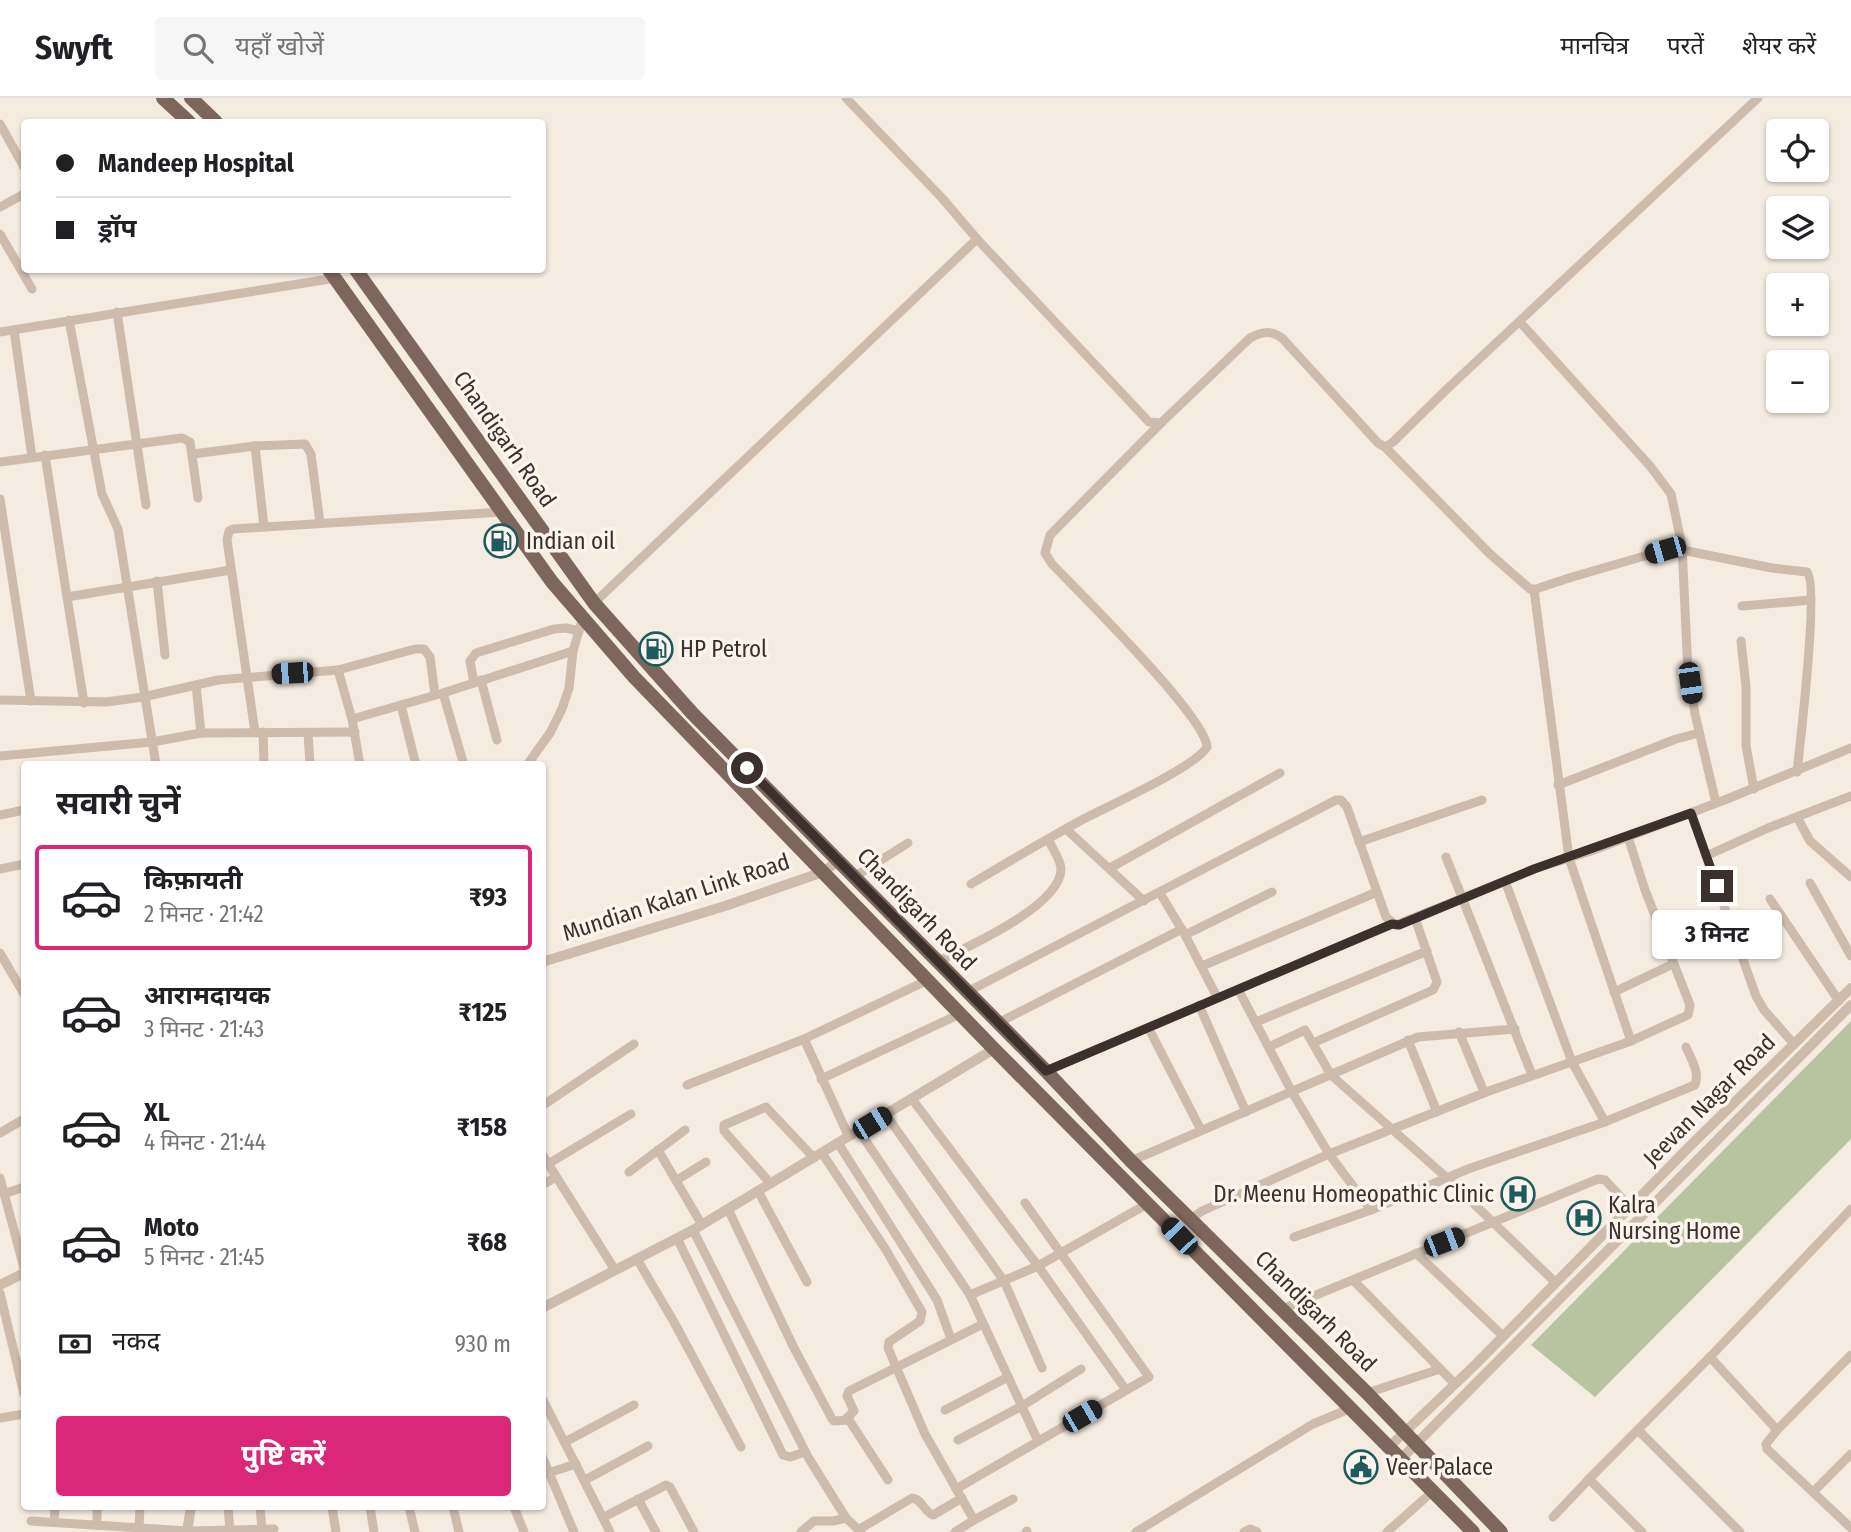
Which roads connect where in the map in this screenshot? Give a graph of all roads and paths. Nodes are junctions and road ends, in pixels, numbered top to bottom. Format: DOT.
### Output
graph roads {
  1 [pos="163,98"];
  2 [pos="191,98"];
  3 [pos="846,98"];
  4 [pos="1758,98"];
  5 [pos="186,119"];
  6 [pos="213,119"];
  7 [pos="0,124"];
  8 [pos="21,162"];
  9 [pos="21,196"];
  10 [pos="0,207"];
  11 [pos="0,233"];
  12 [pos="977,239"];
  13 [pos="21,269"];
  14 [pos="24,273"];
  15 [pos="358,273"];
  16 [pos="332,274"];
  17 [pos="33,289"];
  18 [pos="117,312"];
  19 [pos="69,320"];
  20 [pos="1520,322"];
  21 [pos="14,330"];
  22 [pos="0,332"];
  23 [pos="1161,423"];
  24 [pos="136,443"];
  25 [pos="254,446"];
  26 [pos="1385,447"];
  27 [pos="93,448"];
  28 [pos="192,454"];
  29 [pos="45,455"];
  30 [pos="32,457"];
  31 [pos="0,462"];
  32 [pos="198,498"];
  33 [pos="0,499"];
  34 [pos="146,505"];
  35 [pos="502,512"];
  36 [pos="320,523"];
  37 [pos="264,527"];
  38 [pos="1683,549"];
  39 [pos="231,570"];
  40 [pos="157,581"];
  41 [pos="129,587"];
  42 [pos="1534,590"];
  43 [pos="67,597"];
  44 [pos="1811,600"];
  45 [pos="594,603"];
  46 [pos="1742,606"];
  47 [pos="581,625"];
  48 [pos="1741,641"];
  49 [pos="573,651"];
  50 [pos="165,655"];
  51 [pos="338,670"];
  52 [pos="247,677"];
  53 [pos="478,682"];
  54 [pos="196,685"];
  55 [pos="439,694"];
  56 [pos="143,697"];
  57 [pos="0,700"];
  58 [pos="31,701"];
  59 [pos="84,703"];
  60 [pos="401,705"];
  61 [pos="352,719"];
  62 [pos="259,732"];
  63 [pos="355,732"];
  64 [pos="201,733"];
  65 [pos="308,733"];
  66 [pos="1699,733"];
  67 [pos="497,740"];
  68 [pos="152,742"];
  69 [pos="1851,748"];
  70 [pos="0,756"];
  71 [pos="155,761"];
  72 [pos="263,761"];
  73 [pos="310,761"];
  74 [pos="359,761"];
  75 [pos="415,761"];
  76 [pos="463,761"];
  77 [pos="530,761"];
  78 [pos="1797,772"];
  79 [pos="1280,773"];
  80 [pos="1558,785"];
  81 [pos="1754,789"];
  82 [pos="1851,796"];
  83 [pos="1482,800"];
  84 [pos="1716,803"];
  85 [pos="21,811"];
  86 [pos="1691,813"];
  87 [pos="0,815"];
  88 [pos="1797,817"];
  89 [pos="1066,829"];
  90 [pos="1628,836"];
  91 [pos="1048,839"];
  92 [pos="1359,842"];
  93 [pos="908,843"];
  94 [pos="1706,856"];
  95 [pos="1446,857"];
  96 [pos="1569,858"];
  97 [pos="838,861"];
  98 [pos="21,865"];
  99 [pos="1110,868"];
  100 [pos="0,869"];
  101 [pos="823,872"];
  102 [pos="854,877"];
  103 [pos="1851,877"];
  104 [pos="1505,881"];
  105 [pos="1810,883"];
  106 [pos="971,884"];
  107 [pos="1377,891"];
  108 [pos="1272,892"];
  109 [pos="1160,893"];
  110 [pos="1463,897"];
  111 [pos="1770,900"];
  112 [pos="1144,901"];
  113 [pos="1415,918"];
  114 [pos="1392,924"];
  115 [pos="1183,932"];
  116 [pos="1427,951"];
  117 [pos="0,953"];
  118 [pos="1851,956"];
  119 [pos="546,961"];
  120 [pos="937,962"];
  121 [pos="1673,964"];
  122 [pos="1202,966"];
  123 [pos="928,980"];
  124 [pos="1851,988"];
  125 [pos="21,989"];
  126 [pos="1238,989"];
  127 [pos="967,992"];
  128 [pos="1614,992"];
  129 [pos="1217,997"];
  130 [pos="1839,1000"];
  131 [pos="1199,1005"];
  132 [pos="1851,1005"];
  133 [pos="960,1014"];
  134 [pos="1256,1022"];
  135 [pos="998,1023"];
  136 [pos="1149,1029"];
  137 [pos="1515,1029"];
  138 [pos="1459,1032"];
  139 [pos="804,1039"];
  140 [pos="1408,1040"];
  141 [pos="1631,1041"];
  142 [pos="1313,1043"];
  143 [pos="634,1044"];
  144 [pos="1794,1044"];
  145 [pos="1269,1047"];
  146 [pos="1686,1047"];
  147 [pos="994,1049"];
  148 [pos="1572,1062"];
  149 [pos="1046,1071"];
  150 [pos="1332,1075"];
  151 [pos="1532,1075"];
  152 [pos="821,1079"];
  153 [pos="687,1085"];
  154 [pos="1293,1092"];
  155 [pos="1484,1093"];
  156 [pos="912,1099"];
  157 [pos="546,1103"];
  158 [pos="1246,1112"];
  159 [pos="1437,1112"];
  160 [pos="631,1114"];
  161 [pos="886,1115"];
  162 [pos="21,1121"];
  163 [pos="1605,1122"];
  164 [pos="1392,1129"];
  165 [pos="685,1130"];
  166 [pos="1201,1130"];
  167 [pos="0,1133"];
  168 [pos="854,1134"];
  169 [pos="838,1143"];
  170 [pos="658,1150"];
  171 [pos="1329,1154"];
  172 [pos="818,1155"];
  173 [pos="546,1161"];
  174 [pos="1131,1161"];
  175 [pos="706,1162"];
  176 [pos="548,1164"];
  177 [pos="629,1172"];
  178 [pos="556,1177"];
  179 [pos="0,1178"];
  180 [pos="1447,1178"];
  181 [pos="677,1180"];
  182 [pos="546,1183"];
  183 [pos="771,1184"];
  184 [pos="21,1189"];
  185 [pos="758,1191"];
  186 [pos="3,1199"];
  187 [pos="1025,1203"];
  188 [pos="1147,1204"];
  189 [pos="1631,1208"];
  190 [pos="728,1209"];
  191 [pos="1851,1209"];
  192 [pos="1371,1210"];
  193 [pos="1191,1219"];
  194 [pos="1494,1222"];
  195 [pos="697,1227"];
  196 [pos="1294,1237"];
  197 [pos="677,1238"];
  198 [pos="1060,1253"];
  199 [pos="1416,1253"];
  200 [pos="636,1259"];
  201 [pos="21,1261"];
  202 [pos="1038,1266"];
  203 [pos="615,1270"];
  204 [pos="21,1273"];
  205 [pos="1354,1281"];
  206 [pos="807,1282"];
  207 [pos="1004,1282"];
  208 [pos="1556,1283"];
  209 [pos="0,1285"];
  210 [pos="0,1293"];
  211 [pos="970,1295"];
  212 [pos="546,1306"];
  213 [pos="1282,1309"];
  214 [pos="983,1324"];
  215 [pos="1503,1336"];
  216 [pos="951,1339"];
  217 [pos="1851,1355"];
  218 [pos="1710,1357"];
  219 [pos="896,1366"];
  220 [pos="1042,1368"];
  221 [pos="1081,1368"];
  222 [pos="1440,1369"];
  223 [pos="1008,1377"];
  224 [pos="21,1381"];
  225 [pos="1455,1384"];
  226 [pos="1126,1390"];
  227 [pos="1367,1393"];
  228 [pos="634,1405"];
  229 [pos="546,1406"];
  230 [pos="1022,1406"];
  231 [pos="1349,1409"];
  232 [pos="945,1410"];
  233 [pos="21,1414"];
  234 [pos="0,1418"];
  235 [pos="846,1419"];
  236 [pos="1638,1430"];
  237 [pos="1777,1430"];
  238 [pos="1405,1432"];
  239 [pos="958,1440"];
  240 [pos="1038,1441"];
  241 [pos="565,1442"];
  242 [pos="1416,1444"];
  243 [pos="648,1446"];
  244 [pos="741,1447"];
  245 [pos="1388,1448"];
  246 [pos="805,1452"];
  247 [pos="1851,1454"];
  248 [pos="1401,1459"];
  249 [pos="576,1464"];
  250 [pos="547,1474"];
  251 [pos="1589,1479"];
  252 [pos="585,1480"];
  253 [pos="888,1480"];
  254 [pos="956,1489"];
  255 [pos="1433,1492"];
  256 [pos="1813,1492"];
  257 [pos="961,1498"];
  258 [pos="638,1499"];
  259 [pos="1013,1499"];
  260 [pos="55,1510"];
  261 [pos="97,1510"];
  262 [pos="140,1510"];
  263 [pos="190,1510"];
  264 [pos="228,1510"];
  265 [pos="260,1510"];
  266 [pos="332,1510"];
  267 [pos="370,1510"];
  268 [pos="410,1510"];
  269 [pos="454,1510"];
  270 [pos="515,1510"];
  271 [pos="604,1517"];
  272 [pos="1553,1517"];
  273 [pos="846,1518"];
  274 [pos="974,1520"];
  275 [pos="31,1521"];
  276 [pos="54,1522"];
  277 [pos="97,1525"];
  278 [pos="139,1528"];
  279 [pos="1851,1528"];
  280 [pos="262,1529"];
  281 [pos="274,1529"];
  282 [pos="230,1530"];
  283 [pos="187,1531"];
  284 [pos="608,1531"];
  285 [pos="859,1531"];
  286 [pos="336,1532"];
  287 [pos="374,1532"];
  288 [pos="415,1532"];
  289 [pos="459,1532"];
  290 [pos="524,1532"];
  291 [pos="575,1532"];
  292 [pos="656,1532"];
  293 [pos="694,1532"];
  294 [pos="801,1532"];
  295 [pos="955,1532"];
  296 [pos="1136,1532"];
  297 [pos="1244,1532"];
  298 [pos="1257,1532"];
  299 [pos="1387,1532"];
  300 [pos="1473,1532"];
  301 [pos="1501,1532"];
  302 [pos="1642,1532"];
  303 [pos="1740,1532"];
  1 -- 5 [label="main road"];
  2 -- 6 [label="main road"];
  3 -- 12 [label="street"];
  4 -- 20 [label="street"];
  7 -- 8 [label="street"];
  9 -- 10 [label="street"];
  11 -- 13 [label="street"];
  12 -- 23 [label="street"];
  12 -- 45 [label="street"];
  14 -- 17 [label="street"];
  15 -- 45 [label="main road, Chandigarh Road"];
  16 -- 18 [label="street"];
  16 -- 35 [label="main road, Chandigarh Road"];
  18 -- 19 [label="street"];
  18 -- 24 [label="street"];
  19 -- 21 [label="street"];
  19 -- 27 [label="street"];
  20 -- 26 [label="street"];
  20 -- 38 [label="street"];
  21 -- 22 [label="street"];
  21 -- 30 [label="street"];
  23 -- 26 [label="street"];
  23 -- 89 [label="street"];
  24 -- 27 [label="street"];
  24 -- 28 [label="street"];
  24 -- 34 [label="street"];
  25 -- 28 [label="street"];
  25 -- 36 [label="street"];
  25 -- 37 [label="street"];
  26 -- 42 [label="street"];
  27 -- 29 [label="street"];
  27 -- 41 [label="street"];
  28 -- 32 [label="street"];
  29 -- 30 [label="street"];
  29 -- 43 [label="street"];
  30 -- 31 [label="street"];
  33 -- 58 [label="street"];
  35 -- 36 [label="street"];
  35 -- 47 [label="main road, Chandigarh Road"];
  36 -- 37 [label="street"];
  37 -- 39 [label="street"];
  38 -- 42 [label="street"];
  38 -- 44 [label="street"];
  38 -- 66 [label="street"];
  39 -- 40 [label="street"];
  39 -- 52 [label="street"];
  40 -- 41 [label="street"];
  40 -- 50 [label="street"];
  41 -- 43 [label="street"];
  41 -- 56 [label="street"];
  42 -- 80 [label="street"];
  43 -- 59 [label="street"];
  44 -- 46 [label="street"];
  44 -- 78 [label="street"];
  45 -- 97 [label="main road, Chandigarh Road"];
  47 -- 49 [label="street"];
  47 -- 53 [label="street"];
  47 -- 101 [label="main road, Chandigarh Road"];
  48 -- 81 [label="street"];
  49 -- 53 [label="street"];
  49 -- 77 [label="street"];
  51 -- 52 [label="street"];
  51 -- 55 [label="street"];
  51 -- 61 [label="street"];
  52 -- 54 [label="street"];
  52 -- 62 [label="street"];
  53 -- 55 [label="street"];
  53 -- 67 [label="street"];
  54 -- 56 [label="street"];
  54 -- 64 [label="street"];
  55 -- 60 [label="street"];
  55 -- 76 [label="street"];
  56 -- 59 [label="street"];
  56 -- 68 [label="street"];
  57 -- 58 [label="street"];
  58 -- 59 [label="street"];
  60 -- 61 [label="street"];
  60 -- 75 [label="street"];
  61 -- 63 [label="street"];
  62 -- 64 [label="street"];
  62 -- 65 [label="street"];
  62 -- 72 [label="street"];
  63 -- 65 [label="street"];
  63 -- 74 [label="street"];
  64 -- 68 [label="street"];
  65 -- 73 [label="street"];
  66 -- 80 [label="street"];
  66 -- 84 [label="street"];
  68 -- 70 [label="street"];
  68 -- 71 [label="street"];
  69 -- 78 [label="street"];
  78 -- 81 [label="street"];
  79 -- 99 [label="street"];
  80 -- 96 [label="street"];
  81 -- 84 [label="street"];
  82 -- 88 [label="street"];
  83 -- 92 [label="street"];
  84 -- 86 [label="street"];
  85 -- 87 [label="street"];
  86 -- 90 [label="street"];
  86 -- 94 [label="street"];
  88 -- 94 [label="street"];
  88 -- 103 [label="street"];
  89 -- 91 [label="street"];
  89 -- 99 [label="street"];
  90 -- 96 [label="street"];
  90 -- 121 [label="street"];
  91 -- 106 [label="street"];
  91 -- 120 [label="street"];
  92 -- 107 [label="street"];
  92 -- 109 [label="street"];
  93 -- 102 [label="street"];
  94 -- 144 [label="street"];
  95 -- 110 [label="street"];
  96 -- 104 [label="street"];
  96 -- 128 [label="street"];
  97 -- 101 [label="street, Mundian Kalan Link Road"];
  97 -- 102 [label="main road, Chandigarh Road"];
  98 -- 100 [label="street"];
  99 -- 112 [label="street"];
  101 -- 119 [label="street, Mundian Kalan Link Road"];
  101 -- 123 [label="main road, Chandigarh Road"];
  102 -- 120 [label="main road, Chandigarh Road"];
  104 -- 110 [label="street"];
  104 -- 148 [label="street"];
  105 -- 118 [label="street"];
  107 -- 114 [label="street"];
  107 -- 122 [label="street"];
  108 -- 115 [label="street"];
  109 -- 112 [label="street"];
  109 -- 115 [label="street"];
  110 -- 113 [label="street"];
  110 -- 137 [label="street"];
  111 -- 130 [label="street"];
  112 -- 127 [label="street"];
  113 -- 114 [label="street"];
  113 -- 116 [label="street"];
  114 -- 126 [label="street"];
  115 -- 122 [label="street"];
  115 -- 135 [label="street"];
  116 -- 134 [label="street"];
  116 -- 142 [label="street"];
  117 -- 125 [label="street"];
  120 -- 127 [label="main road, Chandigarh Road"];
  121 -- 128 [label="street"];
  121 -- 141 [label="street"];
  122 -- 129 [label="street"];
  123 -- 133 [label="main road, Chandigarh Road"];
  123 -- 139 [label="street"];
  124 -- 130 [label="street, Jeevan Nagar Road"];
  126 -- 129 [label="street"];
  126 -- 134 [label="street"];
  127 -- 135 [label="main road, Chandigarh Road"];
  128 -- 141 [label="street"];
  129 -- 131 [label="street"];
  130 -- 144 [label="street, Jeevan Nagar Road"];
  131 -- 136 [label="street"];
  131 -- 158 [label="street"];
  132 -- 242 [label="street, Jeevan Nagar Road"];
  133 -- 147 [label="main road, Chandigarh Road"];
  133 -- 152 [label="street"];
  134 -- 145 [label="street"];
  135 -- 149 [label="main road, Chandigarh Road"];
  136 -- 149 [label="street"];
  136 -- 166 [label="street"];
  137 -- 138 [label="street"];
  137 -- 151 [label="street"];
  138 -- 140 [label="street"];
  138 -- 155 [label="street"];
  139 -- 152 [label="street"];
  139 -- 153 [label="street"];
  140 -- 150 [label="street"];
  140 -- 159 [label="street"];
  141 -- 148 [label="street"];
  142 -- 145 [label="street"];
  142 -- 150 [label="street"];
  143 -- 157 [label="street"];
  144 -- 189 [label="street, Jeevan Nagar Road"];
  145 -- 154 [label="street"];
  146 -- 163 [label="street"];
  147 -- 156 [label="street"];
  147 -- 188 [label="main road, Chandigarh Road"];
  148 -- 151 [label="street"];
  148 -- 163 [label="street"];
  149 -- 174 [label="main road, Chandigarh Road"];
  150 -- 154 [label="street"];
  150 -- 164 [label="street"];
  151 -- 155 [label="street"];
  152 -- 168 [label="street"];
  154 -- 158 [label="street"];
  154 -- 171 [label="street"];
  155 -- 159 [label="street"];
  156 -- 161 [label="street"];
  156 -- 202 [label="street"];
  158 -- 166 [label="street"];
  159 -- 164 [label="street"];
  160 -- 176 [label="street"];
  161 -- 168 [label="street"];
  161 -- 207 [label="street"];
  162 -- 167 [label="street"];
  163 -- 180 [label="street"];
  164 -- 171 [label="street"];
  164 -- 180 [label="street"];
  165 -- 170 [label="street"];
  166 -- 174 [label="street"];
  168 -- 169 [label="street"];
  168 -- 211 [label="street"];
  169 -- 172 [label="street"];
  169 -- 216 [label="street"];
  170 -- 177 [label="street"];
  170 -- 181 [label="street"];
  171 -- 192 [label="street"];
  171 -- 193 [label="street"];
  172 -- 183 [label="street"];
  172 -- 183 [label="street"];
  172 -- 219 [label="street"];
  173 -- 176 [label="street"];
  174 -- 193 [label="main road, Chandigarh Road"];
  175 -- 181 [label="street"];
  176 -- 178 [label="street"];
  178 -- 182 [label="street"];
  178 -- 203 [label="street"];
  179 -- 186 [label="street"];
  180 -- 192 [label="street"];
  180 -- 194 [label="street"];
  181 -- 195 [label="street"];
  183 -- 185 [label="street"];
  184 -- 186 [label="street"];
  185 -- 190 [label="street"];
  185 -- 206 [label="street"];
  186 -- 201 [label="street"];
  187 -- 198 [label="street"];
  188 -- 198 [label="street"];
  188 -- 231 [label="main road, Chandigarh Road"];
  189 -- 194 [label="street"];
  189 -- 208 [label="street, Jeevan Nagar Road"];
  190 -- 195 [label="street"];
  190 -- 235 [label="street"];
  191 -- 218 [label="street"];
  192 -- 196 [label="street"];
  193 -- 213 [label="main road, Chandigarh Road"];
  194 -- 199 [label="street"];
  194 -- 208 [label="street"];
  195 -- 197 [label="street"];
  195 -- 246 [label="street"];
  197 -- 200 [label="street"];
  197 -- 246 [label="street"];
  198 -- 202 [label="street"];
  198 -- 226 [label="street"];
  199 -- 205 [label="street"];
  199 -- 215 [label="street"];
  200 -- 203 [label="street"];
  200 -- 244 [label="street"];
  202 -- 207 [label="street"];
  202 -- 226 [label="street"];
  203 -- 212 [label="street"];
  204 -- 209 [label="street"];
  205 -- 213 [label="street"];
  205 -- 222 [label="street"];
  207 -- 211 [label="street"];
  207 -- 220 [label="street"];
  208 -- 215 [label="street, Jeevan Nagar Road"];
  210 -- 224 [label="street"];
  211 -- 214 [label="street"];
  213 -- 227 [label="main road, Chandigarh Road"];
  214 -- 216 [label="street"];
  214 -- 223 [label="street"];
  215 -- 225 [label="street, Jeevan Nagar Road"];
  216 -- 219 [label="street"];
  217 -- 237 [label="street"];
  218 -- 236 [label="street"];
  218 -- 237 [label="street"];
  219 -- 235 [label="street"];
  219 -- 254 [label="street"];
  221 -- 230 [label="street"];
  222 -- 225 [label="street"];
  222 -- 227 [label="street"];
  223 -- 230 [label="street"];
  223 -- 232 [label="street"];
  225 -- 238 [label="street, Jeevan Nagar Road"];
  226 -- 240 [label="street"];
  227 -- 238 [label="main road, Chandigarh Road"];
  228 -- 241 [label="street"];
  229 -- 241 [label="street"];
  230 -- 239 [label="street"];
  230 -- 240 [label="street"];
  231 -- 245 [label="main road, Chandigarh Road"];
  231 -- 296 [label="street"];
  233 -- 234 [label="street"];
  235 -- 253 [label="street"];
  236 -- 251 [label="street"];
  236 -- 303 [label="street"];
  237 -- 256 [label="street"];
  238 -- 242 [label="main road, Chandigarh Road"];
  238 -- 245 [label="street, Jeevan Nagar Road"];
  240 -- 254 [label="street"];
  241 -- 249 [label="street"];
  242 -- 248 [label="street, Jeevan Nagar Road"];
  242 -- 301 [label="main road, Chandigarh Road"];
  243 -- 252 [label="street"];
  245 -- 248 [label="main road, Chandigarh Road"];
  246 -- 273 [label="street"];
  247 -- 256 [label="street"];
  248 -- 255 [label="main road, Chandigarh Road"];
  249 -- 250 [label="street"];
  249 -- 252 [label="street"];
  250 -- 291 [label="street"];
  251 -- 272 [label="street"];
  251 -- 302 [label="street"];
  252 -- 271 [label="street"];
  254 -- 257 [label="street"];
  255 -- 299 [label="street"];
  255 -- 300 [label="main road, Chandigarh Road"];
  256 -- 279 [label="street"];
  257 -- 274 [label="street"];
  257 -- 285 [label="street"];
  258 -- 271 [label="street"];
  258 -- 292 [label="street"];
  258 -- 293 [label="street"];
  259 -- 274 [label="street"];
  260 -- 276 [label="street"];
  261 -- 277 [label="street"];
  262 -- 278 [label="street"];
  263 -- 283 [label="street"];
  264 -- 282 [label="street"];
  265 -- 280 [label="street"];
  266 -- 286 [label="street"];
  267 -- 287 [label="street"];
  268 -- 288 [label="street"];
  269 -- 289 [label="street"];
  270 -- 290 [label="street"];
  271 -- 284 [label="street"];
  273 -- 285 [label="street"];
  273 -- 294 [label="street"];
  274 -- 295 [label="street"];
  275 -- 276 [label="street"];
  276 -- 277 [label="street"];
  277 -- 278 [label="street"];
  278 -- 283 [label="street"];
  280 -- 281 [label="street"];
  280 -- 282 [label="street"];
  282 -- 283 [label="street"];
  297 -- 298 [label="street"];
}
